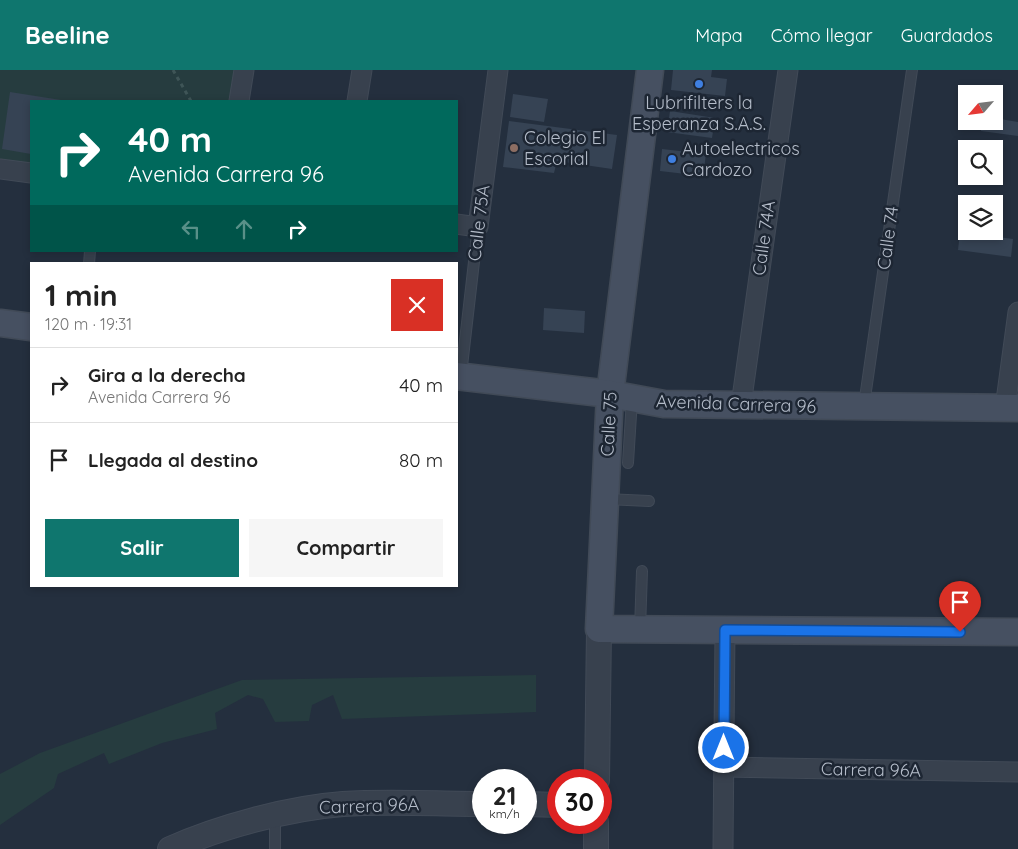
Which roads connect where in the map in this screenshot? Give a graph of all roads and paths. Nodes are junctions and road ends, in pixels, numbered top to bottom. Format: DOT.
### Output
graph roads {
  1 [pos="172,70"];
  2 [pos="244,70"];
  3 [pos="362,70"];
  4 [pos="498,70"];
  5 [pos="650,70"];
  6 [pos="788,70"];
  7 [pos="912,70"];
  8 [pos="190,100"];
  9 [pos="239,100"];
  10 [pos="357,100"];
  11 [pos="0,169"];
  12 [pos="30,173"];
  13 [pos="458,224"];
  14 [pos="478,227"];
  15 [pos="1018,312"];
  16 [pos="0,323"];
  17 [pos="30,327"];
  18 [pos="459,376"];
  19 [pos="621,396"];
  20 [pos="741,405"];
  21 [pos="864,406"];
  22 [pos="1011,408"];
  23 [pos="628,463"];
  24 [pos="605,499"];
  25 [pos="649,501"];
  26 [pos="642,571"];
  27 [pos="599,629"];
  28 [pos="640,630"];
  29 [pos="725,630"];
  30 [pos="1018,632"];
  31 [pos="724,767"];
  32 [pos="597,769"];
  33 [pos="1018,772"];
  34 [pos="472,804"];
  35 [pos="275,816"];
  36 [pos="596,834"];
  37 [pos="170,849"];
  38 [pos="275,849"];
  39 [pos="596,849"];
  40 [pos="723,849"];
  1 -- 8 [label="path"];
  2 -- 9 [label="street"];
  3 -- 10 [label="street"];
  4 -- 14 [label="street, Calle 75A"];
  5 -- 19 [label="main road, Calle 75"];
  6 -- 20 [label="street, Calle 74A"];
  7 -- 21 [label="lane, Calle 74"];
  11 -- 12 [label="street"];
  13 -- 14 [label="street"];
  14 -- 18 [label="lane, Calle 75A"];
  15 -- 22 [label="street"];
  16 -- 17 [label="main road"];
  18 -- 19 [label="main road, Avenida Carrera 96"];
  19 -- 20 [label="main road, Avenida Carrera 96"];
  19 -- 23 [label="lane"];
  19 -- 24 [label="main road, Calle 75"];
  20 -- 21 [label="main road, Avenida Carrera 96"];
  21 -- 22 [label="main road, Avenida Carrera 96"];
  24 -- 25 [label="lane"];
  24 -- 27 [label="main road, Calle 75"];
  26 -- 28 [label="lane"];
  27 -- 28 [label="main road"];
  27 -- 32 [label="street, Calle 75"];
  28 -- 29 [label="main road"];
  29 -- 30 [label="main road"];
  29 -- 31 [label="street"];
  31 -- 33 [label="street, Carrera 96A"];
  31 -- 40 [label="street"];
  34 -- 35 [label="street, Carrera 96A"];
  35 -- 37 [label="street, Carrera 96A"];
  35 -- 38 [label="lane"];
  36 -- 39 [label="street"];
}
